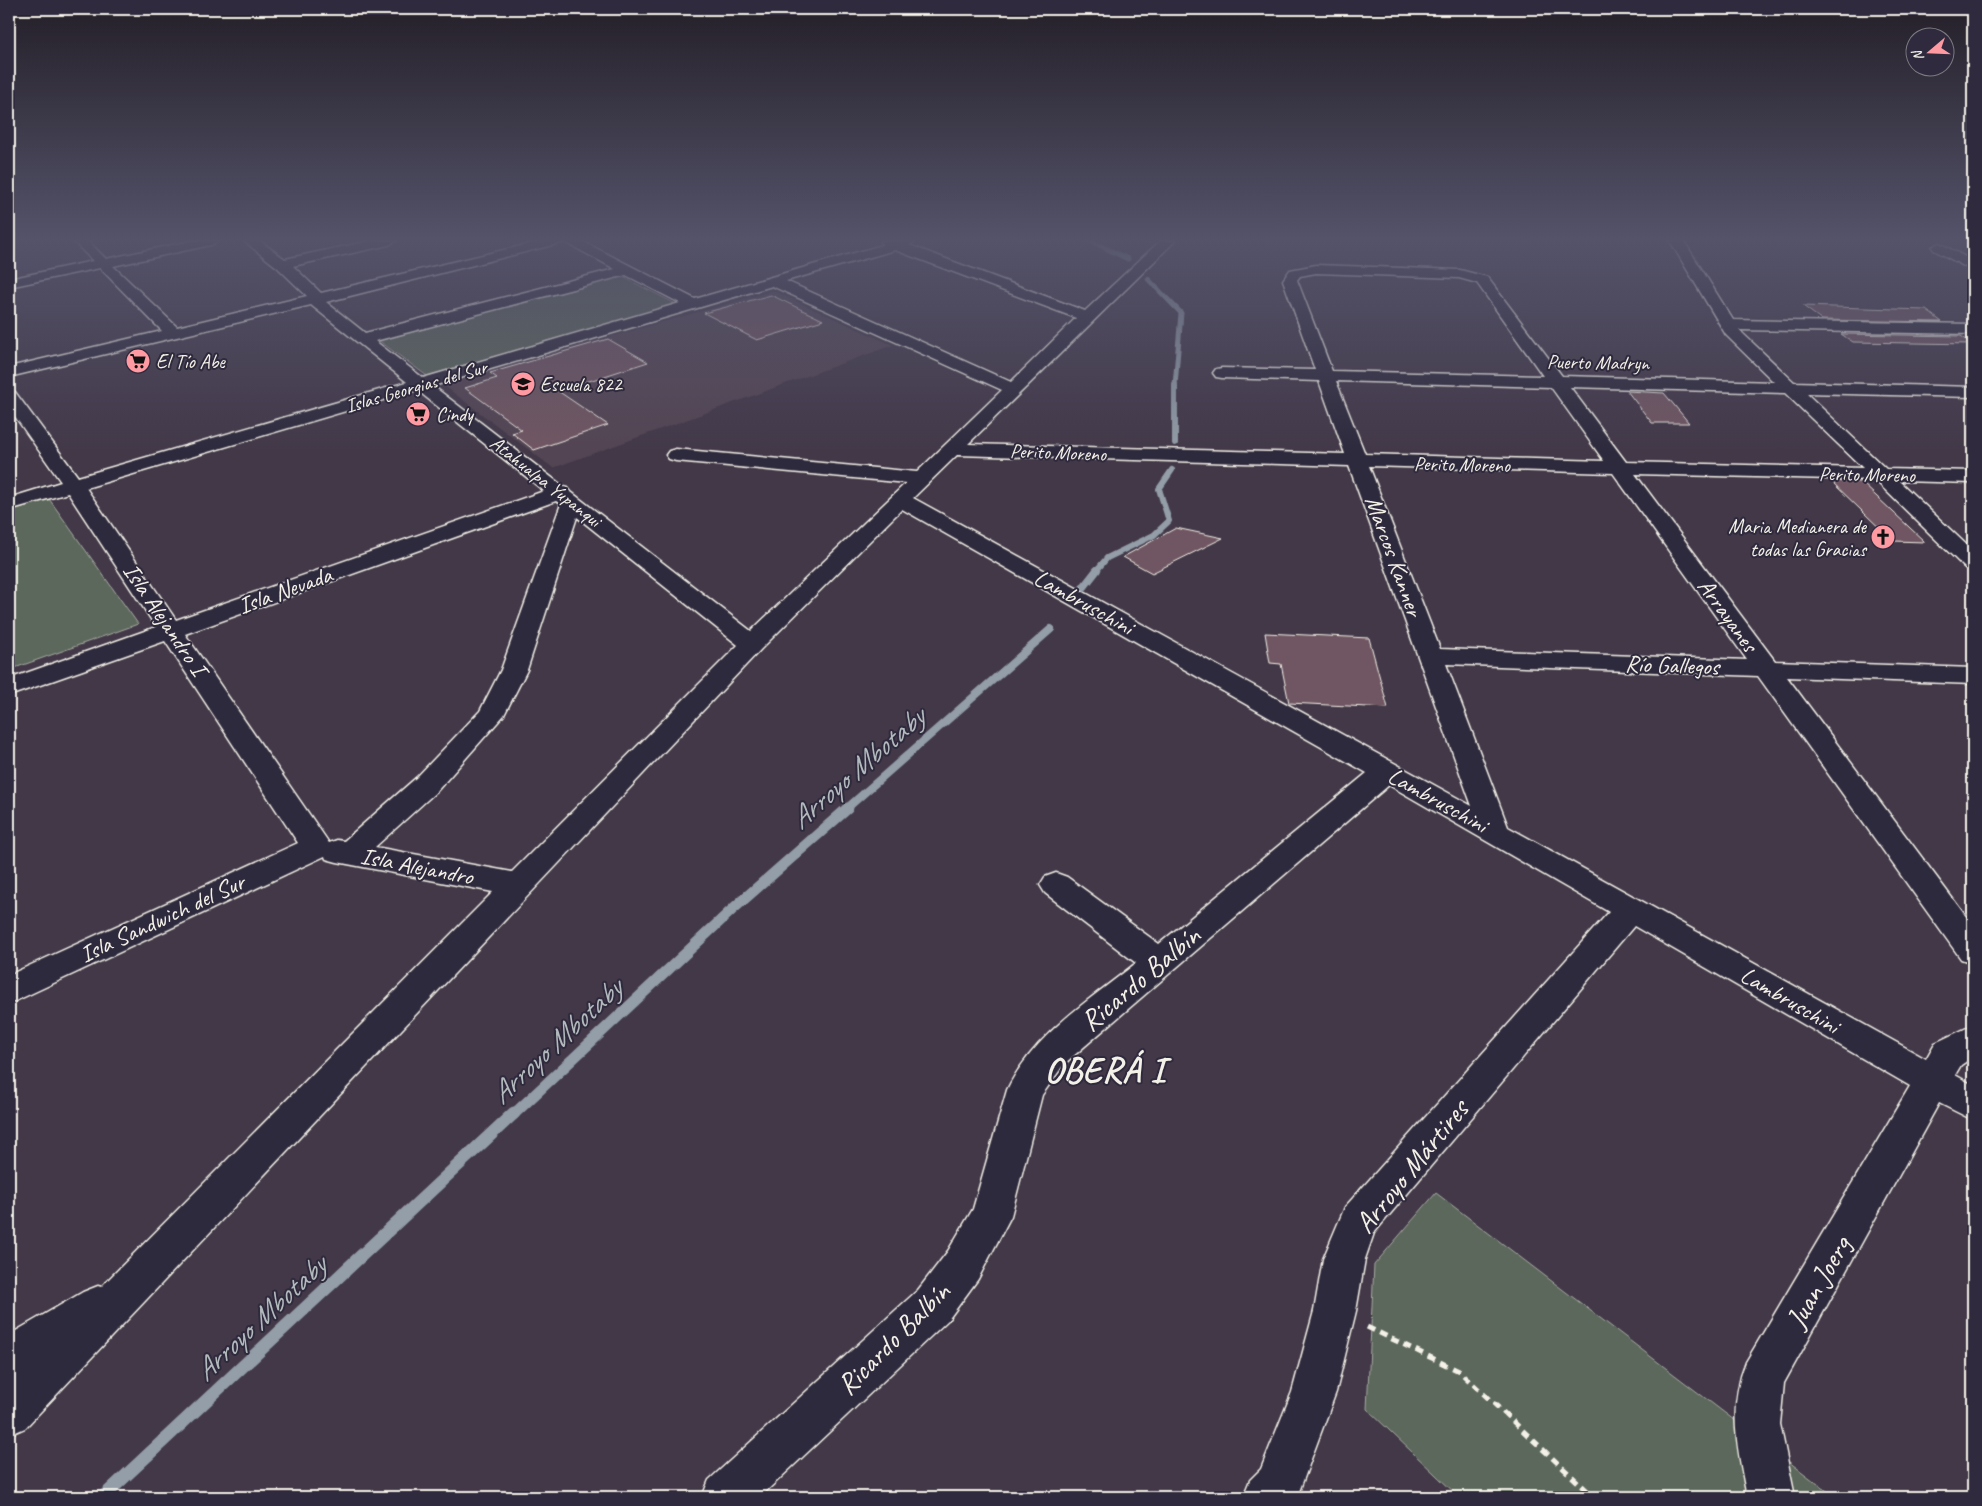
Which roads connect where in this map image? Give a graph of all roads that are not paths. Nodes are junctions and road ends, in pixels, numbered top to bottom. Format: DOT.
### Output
graph roads {
  1 [pos="153,311"];
  2 [pos="262,311"];
  3 [pos="327,311"];
  4 [pos="467,311"];
  5 [pos="674,311"];
  6 [pos="839,311"];
  7 [pos="1073,311"];
  8 [pos="1093,311"];
  9 [pos="1302,311"];
  10 [pos="1505,311"];
  11 [pos="1719,311"];
  12 [pos="1087,317"];
  13 [pos="1728,326"];
  14 [pos="1973,329"];
  15 [pos="174,332"];
  16 [pos="362,338"];
  17 [pos="9,372"];
  18 [pos="1222,373"];
  19 [pos="1327,376"];
  20 [pos="1558,382"];
  21 [pos="421,384"];
  22 [pos="1789,387"];
  23 [pos="1013,389"];
  24 [pos="1973,392"];
  25 [pos="9,396"];
  26 [pos="952,449"];
  27 [pos="676,455"];
  28 [pos="1359,461"];
  29 [pos="1621,468"];
  30 [pos="1880,474"];
  31 [pos="1973,477"];
  32 [pos="74,486"];
  33 [pos="911,488"];
  34 [pos="567,497"];
  35 [pos="9,504"];
  36 [pos="1973,563"];
  37 [pos="172,630"];
  38 [pos="752,644"];
  39 [pos="1431,656"];
  40 [pos="1767,668"];
  41 [pos="1973,676"];
  42 [pos="9,688"];
  43 [pos="1387,772"];
  44 [pos="1496,833"];
  45 [pos="316,847"];
  46 [pos="350,853"];
  47 [pos="518,885"];
  48 [pos="1056,885"];
  49 [pos="1630,909"];
  50 [pos="1973,950"];
  51 [pos="1159,962"];
  52 [pos="9,990"];
  53 [pos="1973,1040"];
  54 [pos="1934,1082"];
  55 [pos="1973,1104"];
  56 [pos="128,1289"];
  57 [pos="9,1359"];
  58 [pos="9,1412"];
  59 [pos="726,1497"];
  60 [pos="1267,1497"];
  61 [pos="1771,1497"];
  1 -- 15 [label="street"];
  2 -- 15 [label="street"];
  3 -- 16 [label="street, Atahualpa Yupanqui"];
  4 -- 16 [label="street"];
  5 -- 21 [label="street, Islas Georgias del Sur"];
  6 -- 23 [label="street"];
  7 -- 12 [label="street"];
  8 -- 12 [label="street"];
  9 -- 19 [label="street, Marcos Kanner"];
  10 -- 20 [label="street, Arrayanes"];
  11 -- 13 [label="street"];
  12 -- 23 [label="street"];
  13 -- 14 [label="street"];
  13 -- 22 [label="street"];
  15 -- 17 [label="street"];
  16 -- 21 [label="street, Atahualpa Yupanqui"];
  18 -- 19 [label="street, Puerto Madryn"];
  19 -- 20 [label="street, Puerto Madryn"];
  19 -- 28 [label="street, Marcos Kanner"];
  20 -- 22 [label="street, Puerto Madryn"];
  20 -- 29 [label="street, Arrayanes"];
  21 -- 32 [label="street, Islas Georgias del Sur"];
  21 -- 34 [label="street, Atahualpa Yupanqui"];
  22 -- 24 [label="street, Puerto Madryn"];
  22 -- 30 [label="street"];
  23 -- 26 [label="street"];
  25 -- 32 [label="street, Isla Alejandro I"];
  26 -- 28 [label="street, Perito Moreno"];
  26 -- 33 [label="street"];
  27 -- 33 [label="street"];
  28 -- 29 [label="street, Perito Moreno"];
  28 -- 39 [label="street, Marcos Kanner"];
  29 -- 30 [label="street, Perito Moreno"];
  29 -- 40 [label="street, Arrayanes"];
  30 -- 31 [label="street, Perito Moreno"];
  30 -- 36 [label="street"];
  32 -- 35 [label="street, Islas Georgias del Sur"];
  32 -- 37 [label="street, Isla Alejandro I"];
  33 -- 38 [label="street"];
  33 -- 43 [label="street, Lambruschini"];
  34 -- 37 [label="street, Isla Nevada"];
  34 -- 38 [label="street, Atahualpa Yupanqui"];
  34 -- 46 [label="street"];
  37 -- 42 [label="street, Isla Nevada"];
  37 -- 45 [label="street, Isla Alejandro I"];
  38 -- 47 [label="street"];
  39 -- 40 [label="street, Río Gallegos"];
  39 -- 44 [label="street, Marcos Kanner"];
  40 -- 41 [label="street, Río Gallegos"];
  40 -- 50 [label="street, Arrayanes"];
  43 -- 44 [label="street, Lambruschini"];
  43 -- 51 [label="street, Ricardo Balbín"];
  44 -- 49 [label="street, Lambruschini"];
  45 -- 46 [label="street, Isla Alejandro"];
  45 -- 52 [label="street, Isla Sandwich del Sur"];
  46 -- 47 [label="street, Isla Alejandro"];
  47 -- 56 [label="street"];
  48 -- 51 [label="street"];
  49 -- 54 [label="street, Lambruschini"];
  49 -- 60 [label="street, Arroyo Mártires"];
  51 -- 59 [label="street, Ricardo Balbín"];
  53 -- 54 [label="street, Juan Joerg"];
  54 -- 55 [label="street, Lambruschini"];
  54 -- 61 [label="street, Juan Joerg"];
  56 -- 57 [label="street"];
  56 -- 58 [label="street"];
}
